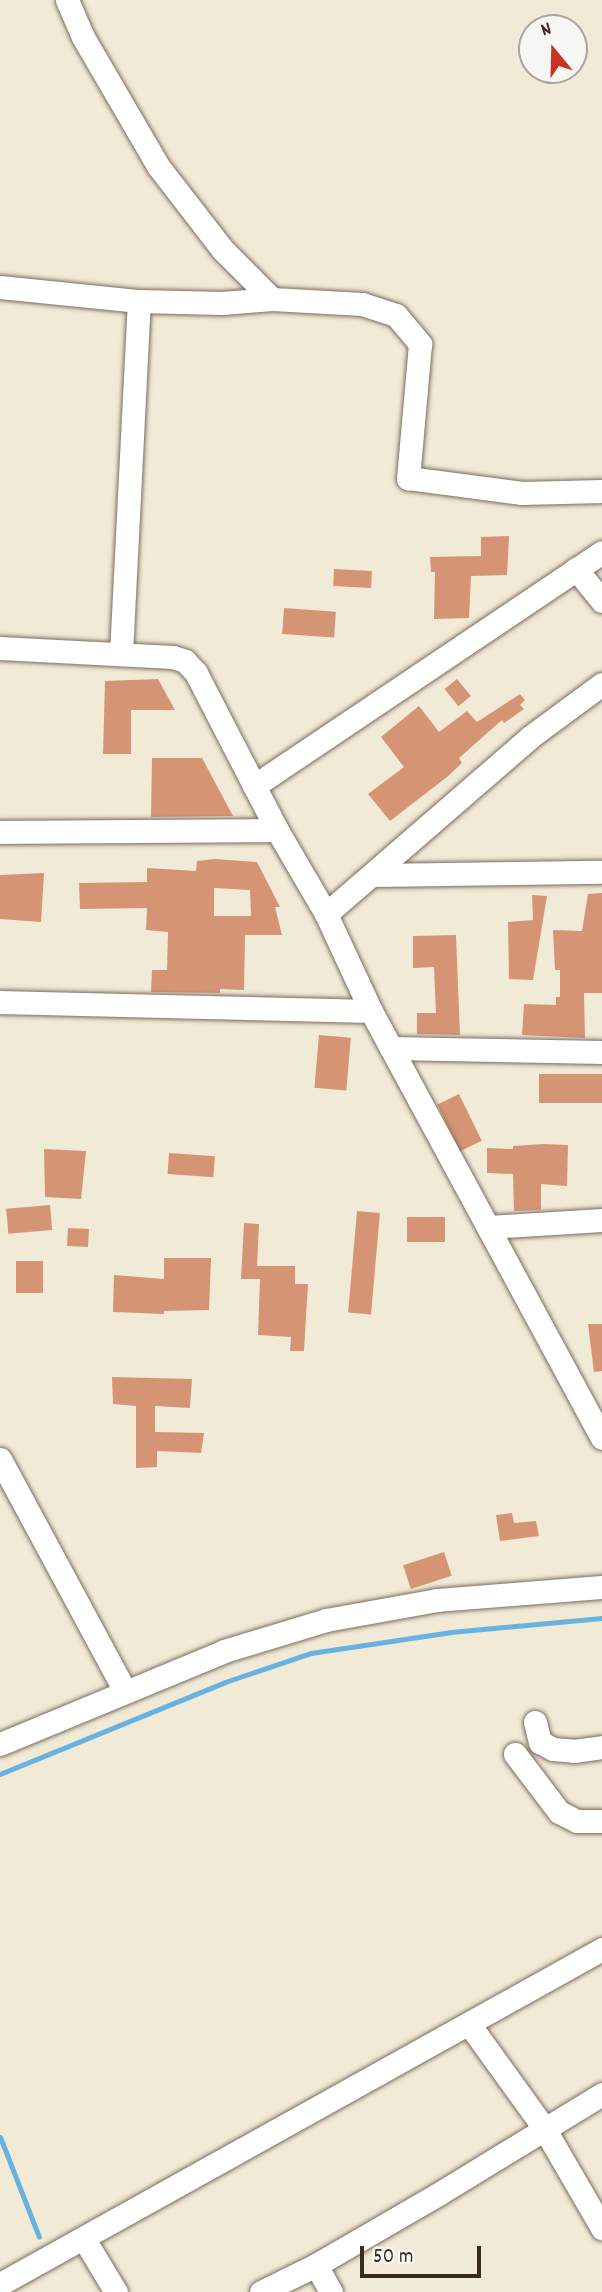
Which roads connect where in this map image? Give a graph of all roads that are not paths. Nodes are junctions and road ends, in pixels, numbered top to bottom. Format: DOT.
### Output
graph roads {
  1 [pos="67,0"];
  2 [pos="0,287"];
  3 [pos="272,299"];
  4 [pos="139,301"];
  5 [pos="602,491"];
  6 [pos="602,552"];
  7 [pos="576,569"];
  8 [pos="602,601"];
  9 [pos="0,648"];
  10 [pos="121,654"];
  11 [pos="602,684"];
  12 [pos="254,786"];
  13 [pos="277,830"];
  14 [pos="0,832"];
  15 [pos="602,872"];
  16 [pos="374,875"];
  17 [pos="326,914"];
  18 [pos="0,1002"];
  19 [pos="371,1011"];
  20 [pos="391,1048"];
  21 [pos="602,1052"];
  22 [pos="602,1220"];
  23 [pos="488,1227"];
  24 [pos="602,1438"];
  25 [pos="0,1459"];
  26 [pos="602,1587"];
  27 [pos="125,1690"];
  28 [pos="535,1722"];
  29 [pos="0,1744"];
  30 [pos="602,1747"];
  31 [pos="515,1754"];
  32 [pos="602,1821"];
  33 [pos="602,1949"];
  34 [pos="469,2024"];
  35 [pos="602,2094"];
  36 [pos="544,2128"];
  37 [pos="602,2228"];
  38 [pos="84,2239"];
  39 [pos="316,2265"];
  40 [pos="0,2284"];
  41 [pos="116,2292"];
  42 [pos="261,2292"];
  43 [pos="331,2292"];
  1 -- 3 [label="street"];
  2 -- 4 [label="street"];
  3 -- 4 [label="street"];
  3 -- 5 [label="street"];
  4 -- 10 [label="street"];
  6 -- 7 [label="street"];
  7 -- 8 [label="street"];
  7 -- 12 [label="street"];
  9 -- 10 [label="street"];
  10 -- 12 [label="street"];
  11 -- 16 [label="street"];
  12 -- 13 [label="street"];
  13 -- 14 [label="street"];
  13 -- 17 [label="street"];
  15 -- 16 [label="street"];
  16 -- 17 [label="street"];
  17 -- 19 [label="street"];
  18 -- 19 [label="street"];
  19 -- 20 [label="street"];
  20 -- 21 [label="street"];
  20 -- 23 [label="street"];
  22 -- 23 [label="street"];
  23 -- 24 [label="street"];
  25 -- 27 [label="street"];
  26 -- 27 [label="street"];
  27 -- 29 [label="street"];
  28 -- 30 [label="street"];
  31 -- 32 [label="street"];
  33 -- 34 [label="street"];
  34 -- 36 [label="street"];
  34 -- 38 [label="street"];
  35 -- 36 [label="street"];
  36 -- 37 [label="street"];
  36 -- 39 [label="street"];
  38 -- 40 [label="street"];
  38 -- 41 [label="street"];
  39 -- 42 [label="street"];
  39 -- 43 [label="street"];
}
